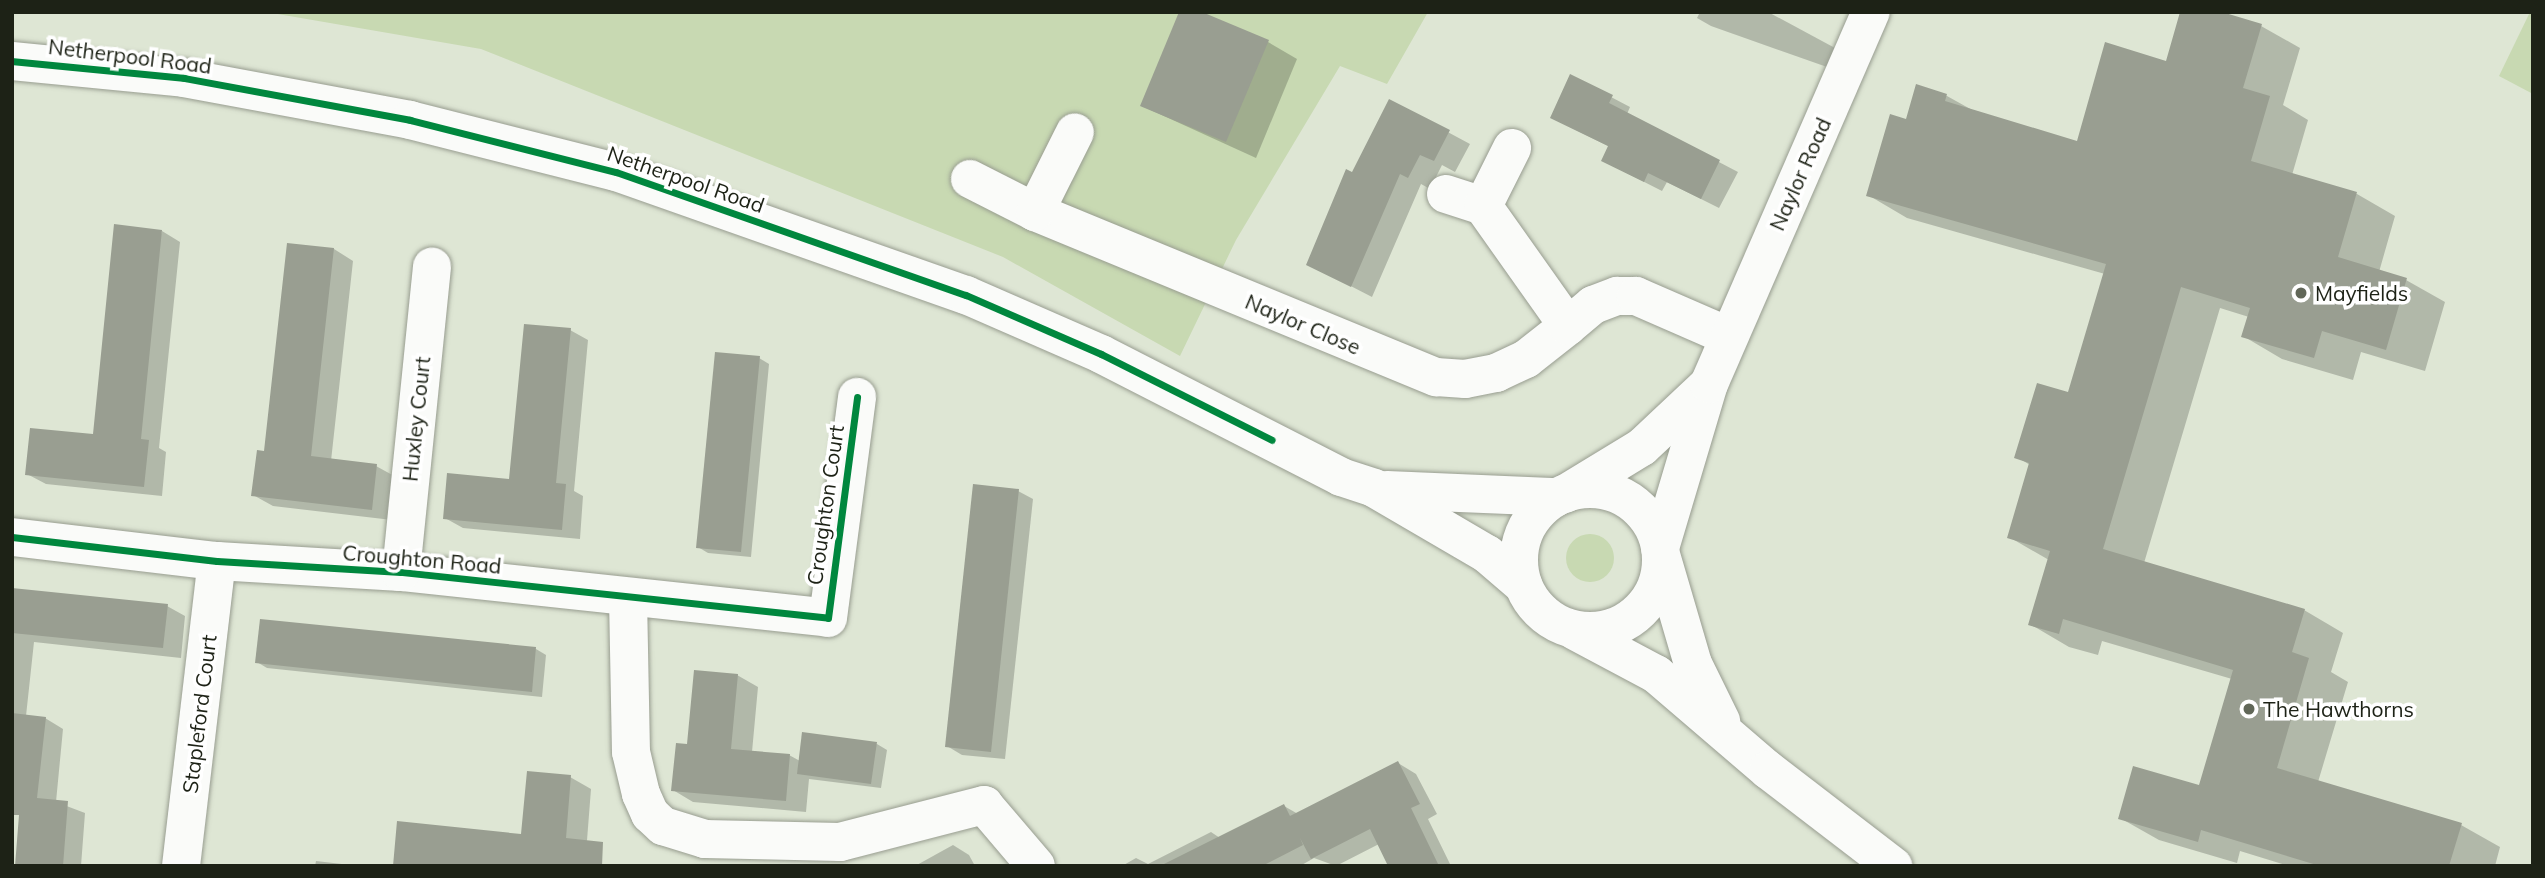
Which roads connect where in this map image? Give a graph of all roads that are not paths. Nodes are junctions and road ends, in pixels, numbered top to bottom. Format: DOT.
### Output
graph roads {
  1 [pos="1871,12"];
  2 [pos="12,61"];
  3 [pos="1075,132"];
  4 [pos="1511,148"];
  5 [pos="970,179"];
  6 [pos="1446,194"];
  7 [pos="1483,206"];
  8 [pos="1035,212"];
  9 [pos="432,267"];
  10 [pos="1568,326"];
  11 [pos="1728,336"];
  12 [pos="1709,384"];
  13 [pos="857,397"];
  14 [pos="1374,488"];
  15 [pos="1561,495"];
  16 [pos="12,537"];
  17 [pos="1661,552"];
  18 [pos="217,561"];
  19 [pos="401,572"];
  20 [pos="1523,585"];
  21 [pos="628,597"];
  22 [pos="828,618"];
  23 [pos="1574,630"];
  24 [pos="1727,733"];
  25 [pos="181,866"];
  26 [pos="1037,866"];
  27 [pos="1893,866"];
  1 -- 11 [label="street, Naylor Road"];
  2 -- 14 [label="street, Netherpool Road"];
  3 -- 8 [label="street"];
  4 -- 7 [label="street"];
  5 -- 8 [label="street, Naylor Close"];
  6 -- 7 [label="street"];
  7 -- 10 [label="street"];
  8 -- 10 [label="street, Naylor Close"];
  9 -- 19 [label="street, Huxley Court"];
  10 -- 11 [label="street, Naylor Close"];
  11 -- 12 [label="street, Naylor Road"];
  12 -- 15 [label="street"];
  12 -- 17 [label="street, Naylor Road"];
  13 -- 22 [label="street, Croughton Court"];
  14 -- 15 [label="street, Netherpool Road"];
  14 -- 20 [label="street, Netherpool Road"];
  15 -- 17 [label="street"];
  15 -- 20 [label="street"];
  16 -- 18 [label="street, Croughton Road"];
  17 -- 23 [label="street"];
  17 -- 24 [label="street"];
  18 -- 19 [label="street, Croughton Road"];
  18 -- 25 [label="street, Stapleford Court"];
  19 -- 21 [label="street, Croughton Road"];
  20 -- 23 [label="street"];
  21 -- 22 [label="street, Croughton Road"];
  21 -- 26 [label="street"];
  23 -- 24 [label="street"];
  24 -- 27 [label="street"];
}
